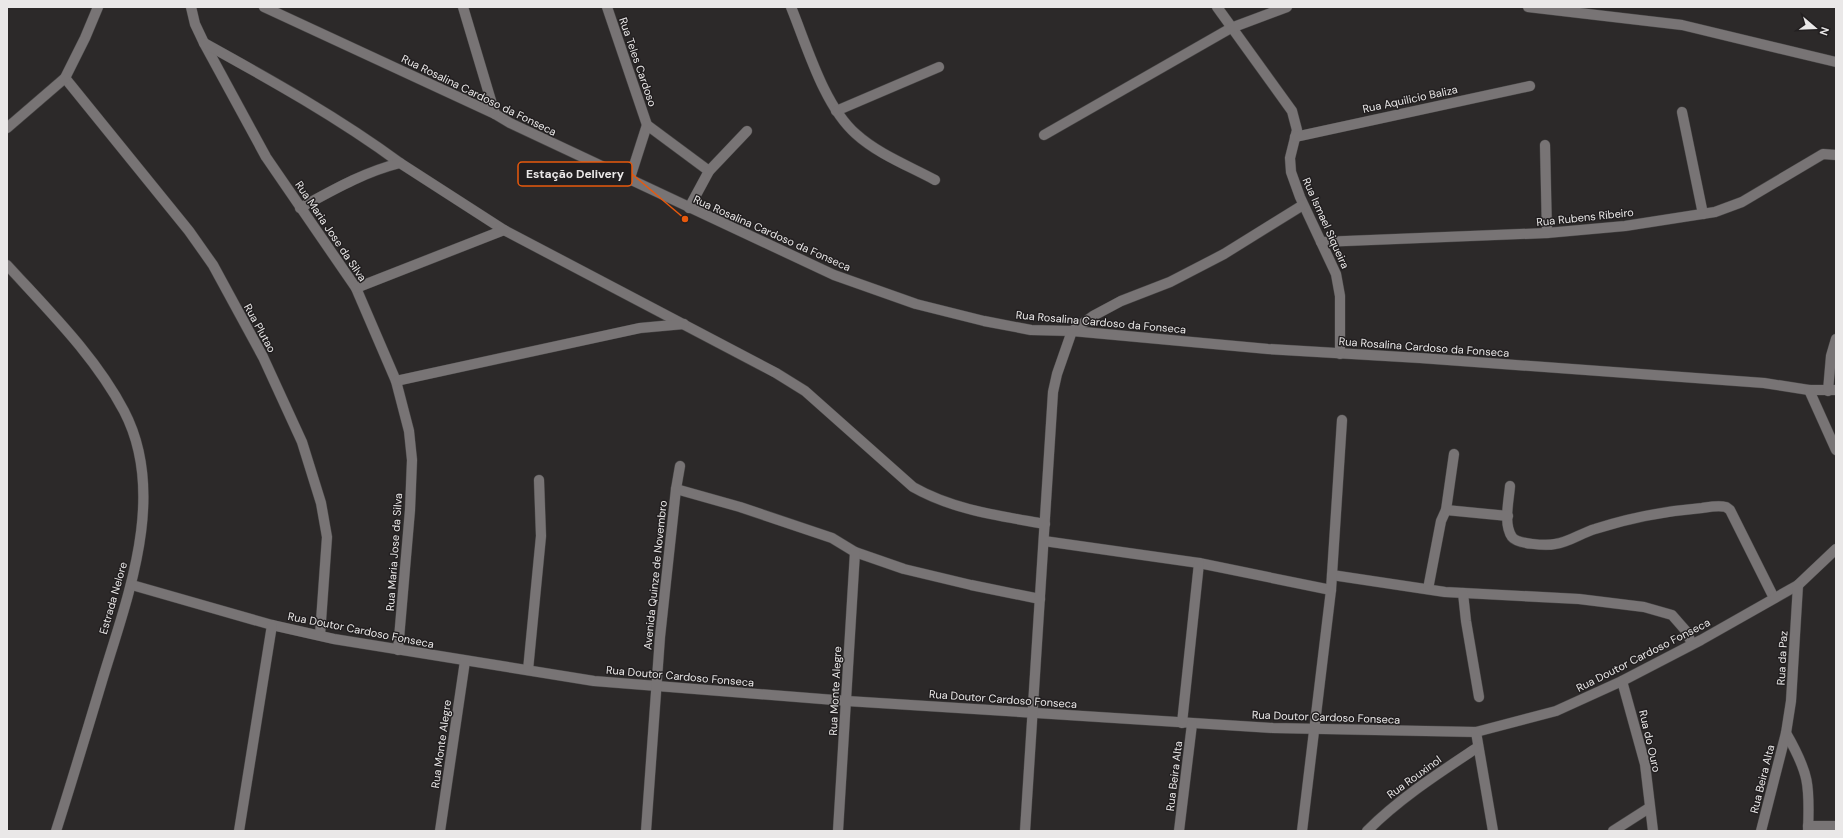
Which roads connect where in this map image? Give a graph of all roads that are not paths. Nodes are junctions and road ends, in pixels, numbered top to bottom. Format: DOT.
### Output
graph roads {
  1 [pos="98,7"];
  2 [pos="191,7"];
  3 [pos="264,7"];
  4 [pos="463,7"];
  5 [pos="606,7"];
  6 [pos="791,7"];
  7 [pos="1217,7"];
  8 [pos="1287,7"];
  9 [pos="1528,7"];
  10 [pos="1231,28"];
  11 [pos="204,43"];
  12 [pos="1836,62"];
  13 [pos="939,67"];
  14 [pos="65,78"];
  15 [pos="1530,86"];
  16 [pos="836,111"];
  17 [pos="1682,112"];
  18 [pos="495,114"];
  19 [pos="647,125"];
  20 [pos="7,128"];
  21 [pos="746,130"];
  22 [pos="1044,135"];
  23 [pos="1295,137"];
  24 [pos="1545,145"];
  25 [pos="1836,155"];
  26 [pos="400,163"];
  27 [pos="709,171"];
  28 [pos="935,180"];
  29 [pos="629,181"];
  30 [pos="1303,205"];
  31 [pos="300,208"];
  32 [pos="689,208"];
  33 [pos="1703,214"];
  34 [pos="504,230"];
  35 [pos="1547,233"];
  36 [pos="1321,242"];
  37 [pos="7,265"];
  38 [pos="356,288"];
  39 [pos="684,324"];
  40 [pos="1072,331"];
  41 [pos="1836,339"];
  42 [pos="1340,354"];
  43 [pos="396,381"];
  44 [pos="1809,390"];
  45 [pos="1832,391"];
  46 [pos="1342,420"];
  47 [pos="1836,450"];
  48 [pos="1454,454"];
  49 [pos="680,466"];
  50 [pos="539,480"];
  51 [pos="1510,486"];
  52 [pos="676,489"];
  53 [pos="1446,510"];
  54 [pos="1508,516"];
  55 [pos="1045,524"];
  56 [pos="1044,541"];
  57 [pos="1836,549"];
  58 [pos="855,552"];
  59 [pos="1199,562"];
  60 [pos="1332,575"];
  61 [pos="1798,585"];
  62 [pos="132,586"];
  63 [pos="1428,589"];
  64 [pos="1331,590"];
  65 [pos="1464,593"];
  66 [pos="1774,598"];
  67 [pos="1040,599"];
  68 [pos="272,625"];
  69 [pos="320,635"];
  70 [pos="1692,644"];
  71 [pos="398,650"];
  72 [pos="465,661"];
  73 [pos="528,670"];
  74 [pos="1622,681"];
  75 [pos="658,686"];
  76 [pos="1479,697"];
  77 [pos="847,701"];
  78 [pos="1031,714"];
  79 [pos="1187,723"];
  80 [pos="1315,729"];
  81 [pos="1476,732"];
  82 [pos="1786,733"];
  83 [pos="1478,747"];
  84 [pos="1649,808"];
  85 [pos="1836,826"];
  86 [pos="1808,828"];
  87 [pos="56,831"];
  88 [pos="239,831"];
  89 [pos="440,831"];
  90 [pos="646,831"];
  91 [pos="838,831"];
  92 [pos="1025,831"];
  93 [pos="1179,831"];
  94 [pos="1302,831"];
  95 [pos="1367,831"];
  96 [pos="1493,831"];
  97 [pos="1613,831"];
  98 [pos="1653,831"];
  99 [pos="1761,831"];
  1 -- 14 [label="street"];
  2 -- 11 [label="street, Rua Maria Jose da Silva"];
  3 -- 18 [label="street, Rua Rosalina Cardoso da Fonseca"];
  4 -- 18 [label="street"];
  5 -- 19 [label="street, Rua Teles Cardoso"];
  6 -- 16 [label="street"];
  7 -- 10 [label="street, Rua Ismael Siqueira"];
  8 -- 10 [label="street"];
  9 -- 12 [label="street"];
  10 -- 22 [label="street"];
  10 -- 23 [label="street, Rua Ismael Siqueira"];
  11 -- 26 [label="street"];
  11 -- 31 [label="street, Rua Maria Jose da Silva"];
  13 -- 16 [label="street"];
  14 -- 20 [label="street"];
  14 -- 69 [label="street, Rua Plutao"];
  15 -- 23 [label="street, Rua Aquilicio Baliza"];
  16 -- 28 [label="street"];
  17 -- 33 [label="street"];
  18 -- 29 [label="street, Rua Rosalina Cardoso da Fonseca"];
  19 -- 27 [label="street"];
  19 -- 29 [label="street"];
  21 -- 27 [label="street"];
  23 -- 30 [label="street, Rua Ismael Siqueira"];
  24 -- 35 [label="street"];
  25 -- 33 [label="street, Rua Rubens Ribeiro"];
  26 -- 31 [label="street"];
  26 -- 34 [label="street"];
  27 -- 32 [label="street"];
  29 -- 32 [label="street, Rua Rosalina Cardoso da Fonseca"];
  30 -- 36 [label="street, Rua Ismael Siqueira"];
  30 -- 40 [label="street"];
  31 -- 38 [label="street, Rua Maria Jose da Silva"];
  32 -- 40 [label="street, Rua Rosalina Cardoso da Fonseca"];
  33 -- 35 [label="street, Rua Rubens Ribeiro"];
  34 -- 38 [label="street"];
  34 -- 39 [label="street"];
  35 -- 36 [label="street, Rua Rubens Ribeiro"];
  36 -- 42 [label="street, Rua Ismael Siqueira"];
  37 -- 62 [label="street, Estrada Nelore"];
  38 -- 43 [label="street, Rua Maria Jose da Silva"];
  39 -- 43 [label="street"];
  39 -- 55 [label="street"];
  40 -- 42 [label="street, Rua Rosalina Cardoso da Fonseca"];
  40 -- 55 [label="street"];
  41 -- 45 [label="street"];
  42 -- 44 [label="street, Rua Rosalina Cardoso da Fonseca"];
  43 -- 71 [label="street, Rua Maria Jose da Silva"];
  44 -- 45 [label="street, Rua Rosalina Cardoso da Fonseca"];
  44 -- 47 [label="street"];
  46 -- 60 [label="street"];
  48 -- 53 [label="street"];
  49 -- 52 [label="street, Avenida Quinze de Novembro"];
  50 -- 73 [label="street"];
  51 -- 54 [label="street"];
  52 -- 58 [label="street"];
  52 -- 75 [label="street, Avenida Quinze de Novembro"];
  53 -- 54 [label="street"];
  53 -- 63 [label="street"];
  54 -- 66 [label="street"];
  55 -- 56 [label="street"];
  56 -- 59 [label="street"];
  56 -- 67 [label="street"];
  57 -- 61 [label="street, Rua Doutor Cardoso Fonseca"];
  58 -- 67 [label="street"];
  58 -- 77 [label="street, Rua Monte Alegre"];
  59 -- 64 [label="street"];
  59 -- 79 [label="street, Rua Beira Alta"];
  60 -- 63 [label="street"];
  60 -- 64 [label="street"];
  61 -- 66 [label="street, Rua Doutor Cardoso Fonseca"];
  61 -- 82 [label="street, Rua da Paz"];
  62 -- 68 [label="street, Rua Doutor Cardoso Fonseca"];
  62 -- 87 [label="street, Estrada Nelore"];
  63 -- 65 [label="street"];
  64 -- 80 [label="street"];
  65 -- 70 [label="street"];
  65 -- 76 [label="street"];
  66 -- 70 [label="street, Rua Doutor Cardoso Fonseca"];
  67 -- 78 [label="street"];
  68 -- 69 [label="street, Rua Doutor Cardoso Fonseca"];
  68 -- 88 [label="street"];
  69 -- 71 [label="street, Rua Doutor Cardoso Fonseca"];
  70 -- 74 [label="street, Rua Doutor Cardoso Fonseca"];
  71 -- 72 [label="street, Rua Doutor Cardoso Fonseca"];
  72 -- 73 [label="street, Rua Doutor Cardoso Fonseca"];
  72 -- 89 [label="street, Rua Monte Alegre"];
  73 -- 75 [label="street, Rua Doutor Cardoso Fonseca"];
  74 -- 81 [label="street, Rua Doutor Cardoso Fonseca"];
  74 -- 84 [label="street, Rua do Ouro"];
  75 -- 77 [label="street, Rua Doutor Cardoso Fonseca"];
  75 -- 90 [label="street, Avenida Quinze de Novembro"];
  77 -- 78 [label="street, Rua Doutor Cardoso Fonseca"];
  77 -- 91 [label="street, Rua Monte Alegre"];
  78 -- 79 [label="street, Rua Doutor Cardoso Fonseca"];
  78 -- 92 [label="street"];
  79 -- 80 [label="street, Rua Doutor Cardoso Fonseca"];
  79 -- 93 [label="street, Rua Beira Alta"];
  80 -- 81 [label="street, Rua Doutor Cardoso Fonseca"];
  80 -- 94 [label="street"];
  81 -- 83 [label="street"];
  82 -- 86 [label="street"];
  82 -- 99 [label="street, Rua Beira Alta"];
  83 -- 95 [label="street, Rua Rouxinol"];
  83 -- 96 [label="street"];
  84 -- 97 [label="street"];
  84 -- 98 [label="street, Rua do Ouro"];
  85 -- 86 [label="street"];
}
